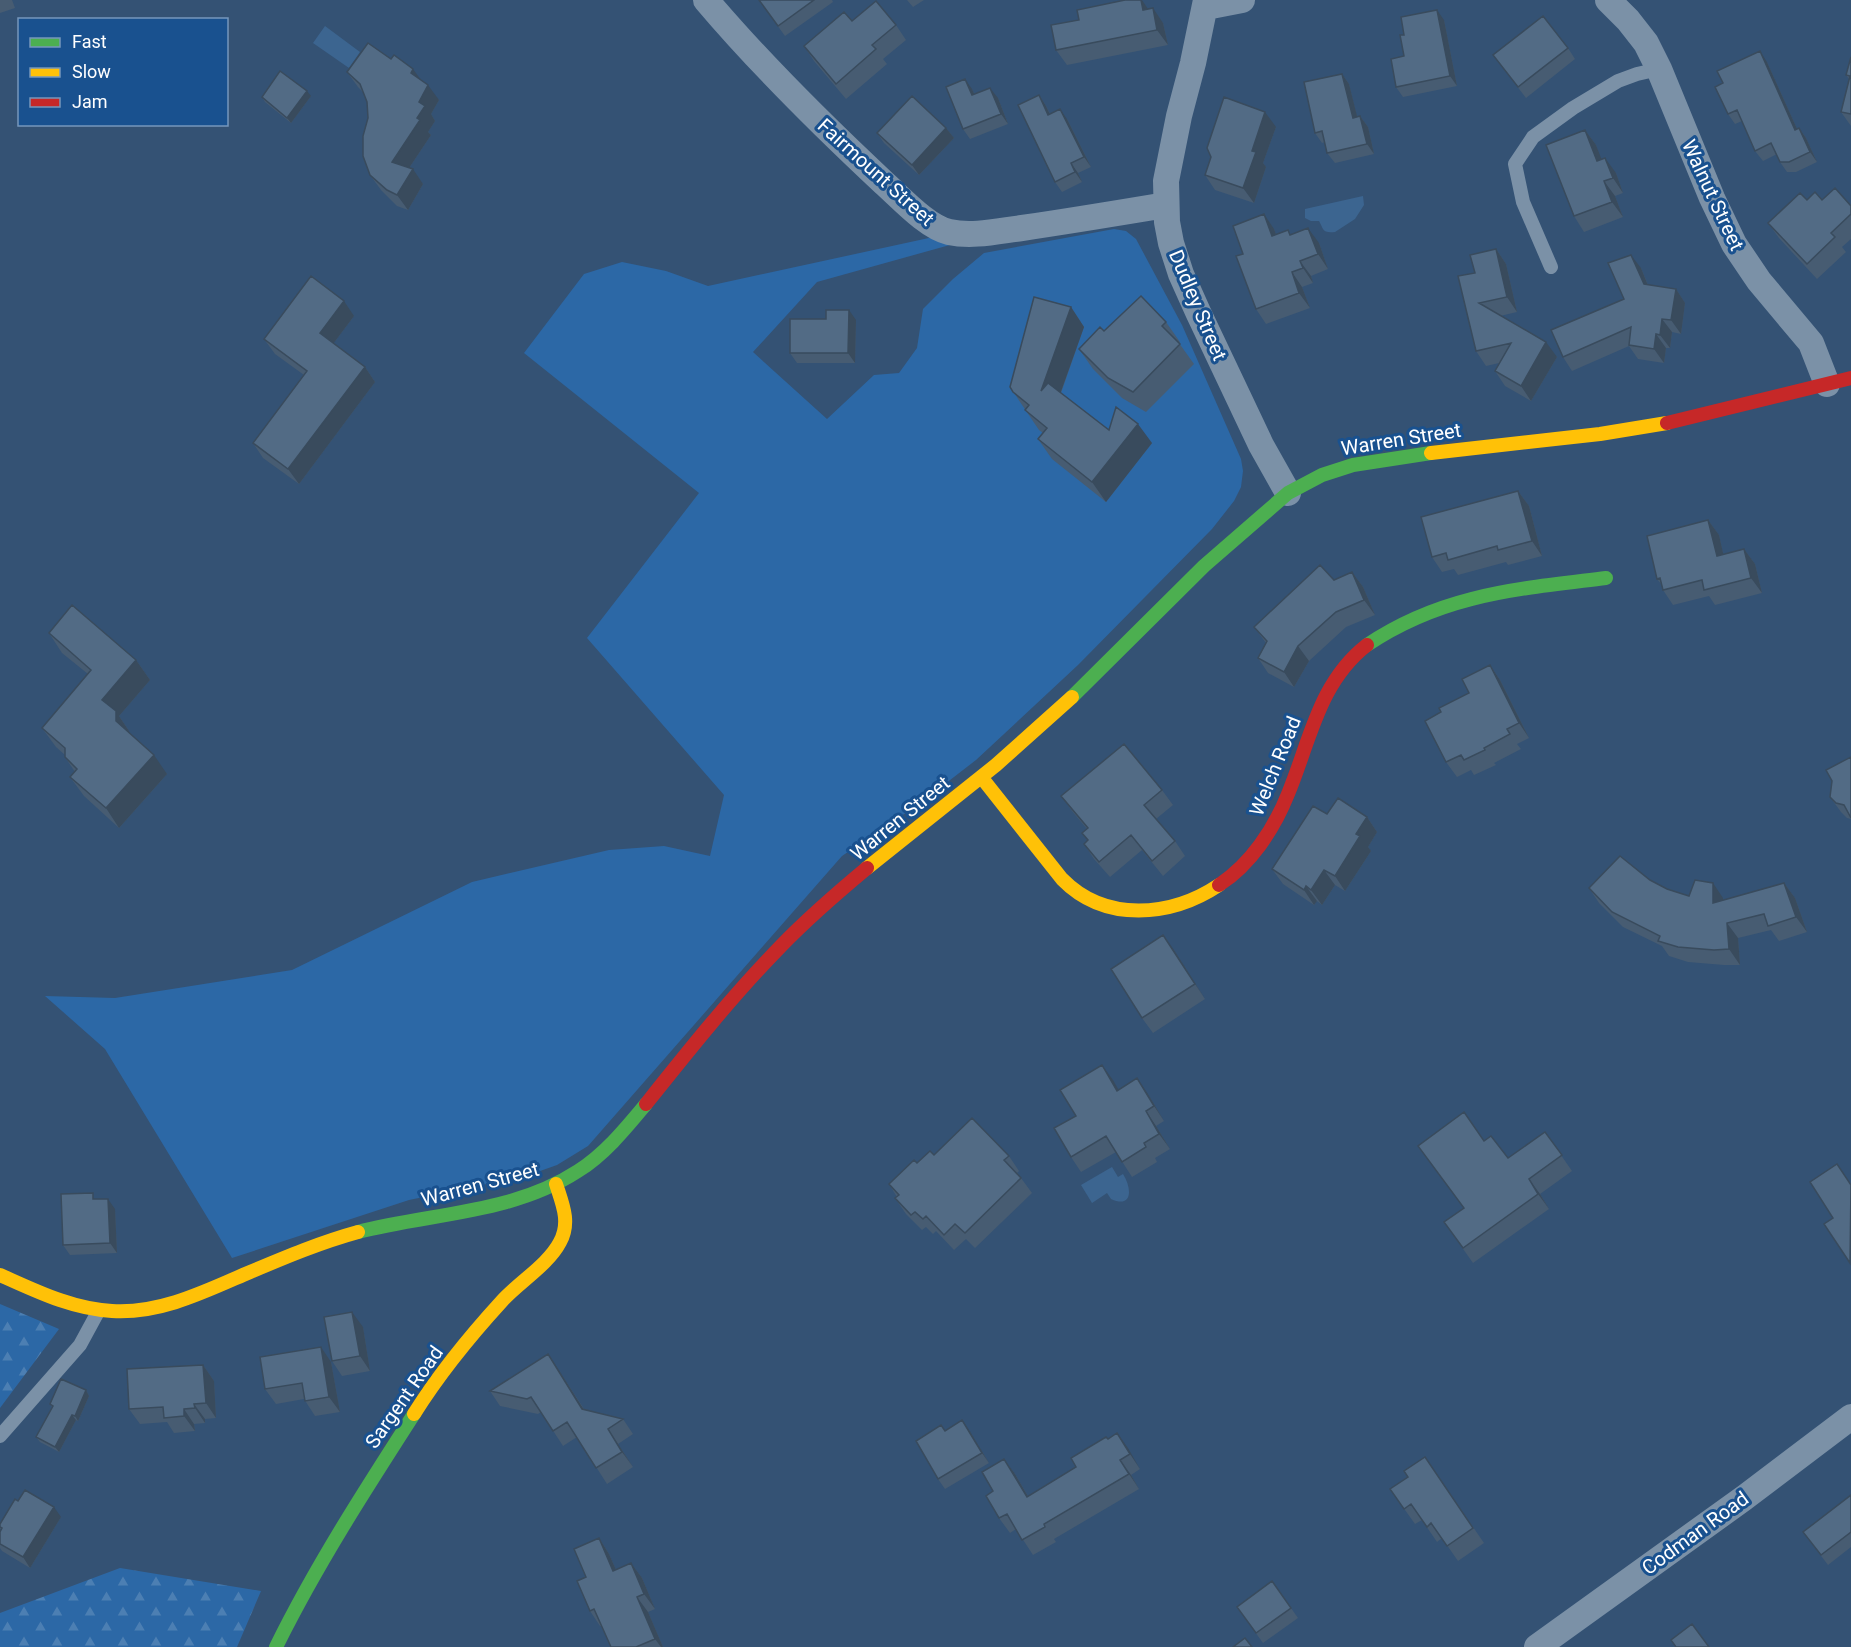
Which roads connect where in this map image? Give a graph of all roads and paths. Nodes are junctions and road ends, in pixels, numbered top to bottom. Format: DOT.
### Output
graph roads {
  1 [pos="706,0"];
  2 [pos="1242,0"];
  3 [pos="1608,0"];
  4 [pos="1206,3"];
  5 [pos="1659,69"];
  6 [pos="1166,205"];
  7 [pos="1551,267"];
  8 [pos="1839,381"];
  9 [pos="1288,492"];
  10 [pos="1606,578"];
  11 [pos="982,778"];
  12 [pos="556,1184"];
  13 [pos="0,1275"];
  14 [pos="99,1310"];
  15 [pos="1851,1417"];
  16 [pos="0,1436"];
  17 [pos="276,1647"];
  18 [pos="1537,1647"];
  1 -- 6 [label="street, Fairmount Street"];
  2 -- 4 [label="street"];
  3 -- 5 [label="street, Walnut Street"];
  4 -- 6 [label="street, Dudley Street"];
  5 -- 7 [label="lane"];
  5 -- 8 [label="street, Walnut Street"];
  6 -- 9 [label="street, Dudley Street"];
  8 -- 9 [label="street, Warren Street"];
  9 -- 11 [label="street, Warren Street"];
  10 -- 11 [label="street, Welch Road"];
  11 -- 12 [label="street, Warren Street"];
  12 -- 14 [label="street, Warren Street"];
  12 -- 17 [label="street, Sargent Road"];
  13 -- 14 [label="street, Warren Street"];
  14 -- 16 [label="lane"];
  15 -- 18 [label="street, Codman Road"];
}
